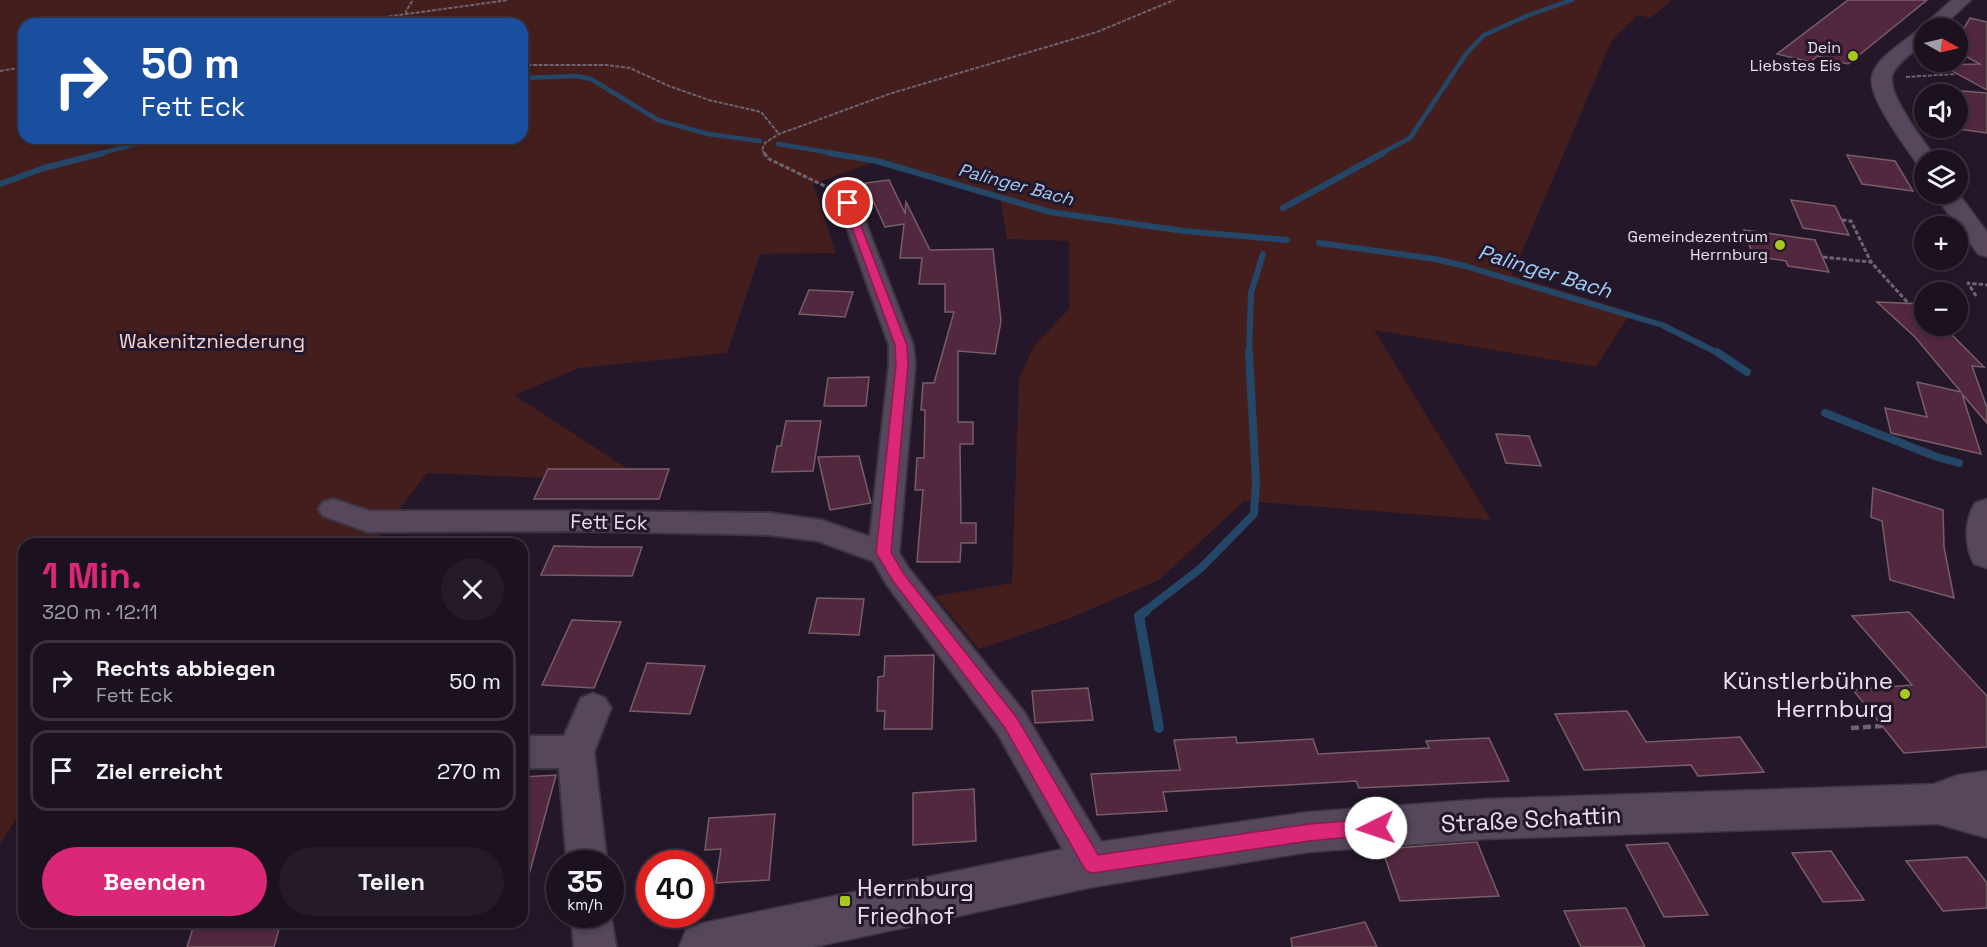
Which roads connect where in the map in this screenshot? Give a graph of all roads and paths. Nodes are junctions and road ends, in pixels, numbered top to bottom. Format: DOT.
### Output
graph roads {
  1 [pos="413,0"];
  2 [pos="508,0"];
  3 [pos="1174,0"];
  4 [pos="1962,0"];
  5 [pos="407,14"];
  6 [pos="378,18"];
  7 [pos="1942,18"];
  8 [pos="1914,43"];
  9 [pos="528,65"];
  10 [pos="18,68"];
  11 [pos="0,71"];
  12 [pos="1956,74"];
  13 [pos="1882,75"];
  14 [pos="779,134"];
  15 [pos="1920,150"];
  16 [pos="848,203"];
  17 [pos="1953,204"];
  18 [pos="1842,220"];
  19 [pos="1987,249"];
  20 [pos="1823,257"];
  21 [pos="1871,262"];
  22 [pos="1987,285"];
  23 [pos="1976,297"];
  24 [pos="1909,304"];
  25 [pos="333,509"];
  26 [pos="1987,511"];
  27 [pos="884,553"];
  28 [pos="1987,555"];
  29 [pos="593,708"];
  30 [pos="1882,726"];
  31 [pos="1851,728"];
  32 [pos="528,752"];
  33 [pos="576,752"];
  34 [pos="1987,790"];
  35 [pos="1938,804"];
  36 [pos="1987,818"];
  37 [pos="586,850"];
  38 [pos="1093,865"];
  39 [pos="593,928"];
  40 [pos="595,947"];
  41 [pos="703,947"];
  1 -- 5 [label="path"];
  2 -- 5 [label="path"];
  3 -- 14 [label="path"];
  4 -- 7 [label="main road"];
  5 -- 6 [label="path"];
  8 -- 13 [label="main road"];
  9 -- 14 [label="path"];
  10 -- 11 [label="path"];
  12 -- 13 [label="path"];
  13 -- 15 [label="main road"];
  14 -- 16 [label="path"];
  16 -- 27 [label="street"];
  17 -- 19 [label="main road"];
  18 -- 21 [label="path"];
  20 -- 21 [label="path"];
  21 -- 24 [label="path"];
  22 -- 23 [label="path"];
  25 -- 27 [label="street, Fett Eck"];
  26 -- 28 [label="main road"];
  27 -- 38 [label="street"];
  29 -- 33 [label="street"];
  30 -- 31 [label="path"];
  32 -- 33 [label="street"];
  33 -- 37 [label="street"];
  34 -- 35 [label="main road, Straße Schattin"];
  35 -- 36 [label="main road, Straße Schattin"];
  35 -- 38 [label="main road, Straße Schattin"];
  38 -- 41 [label="main road, Straße Schattin"];
  39 -- 40 [label="street"];
}
